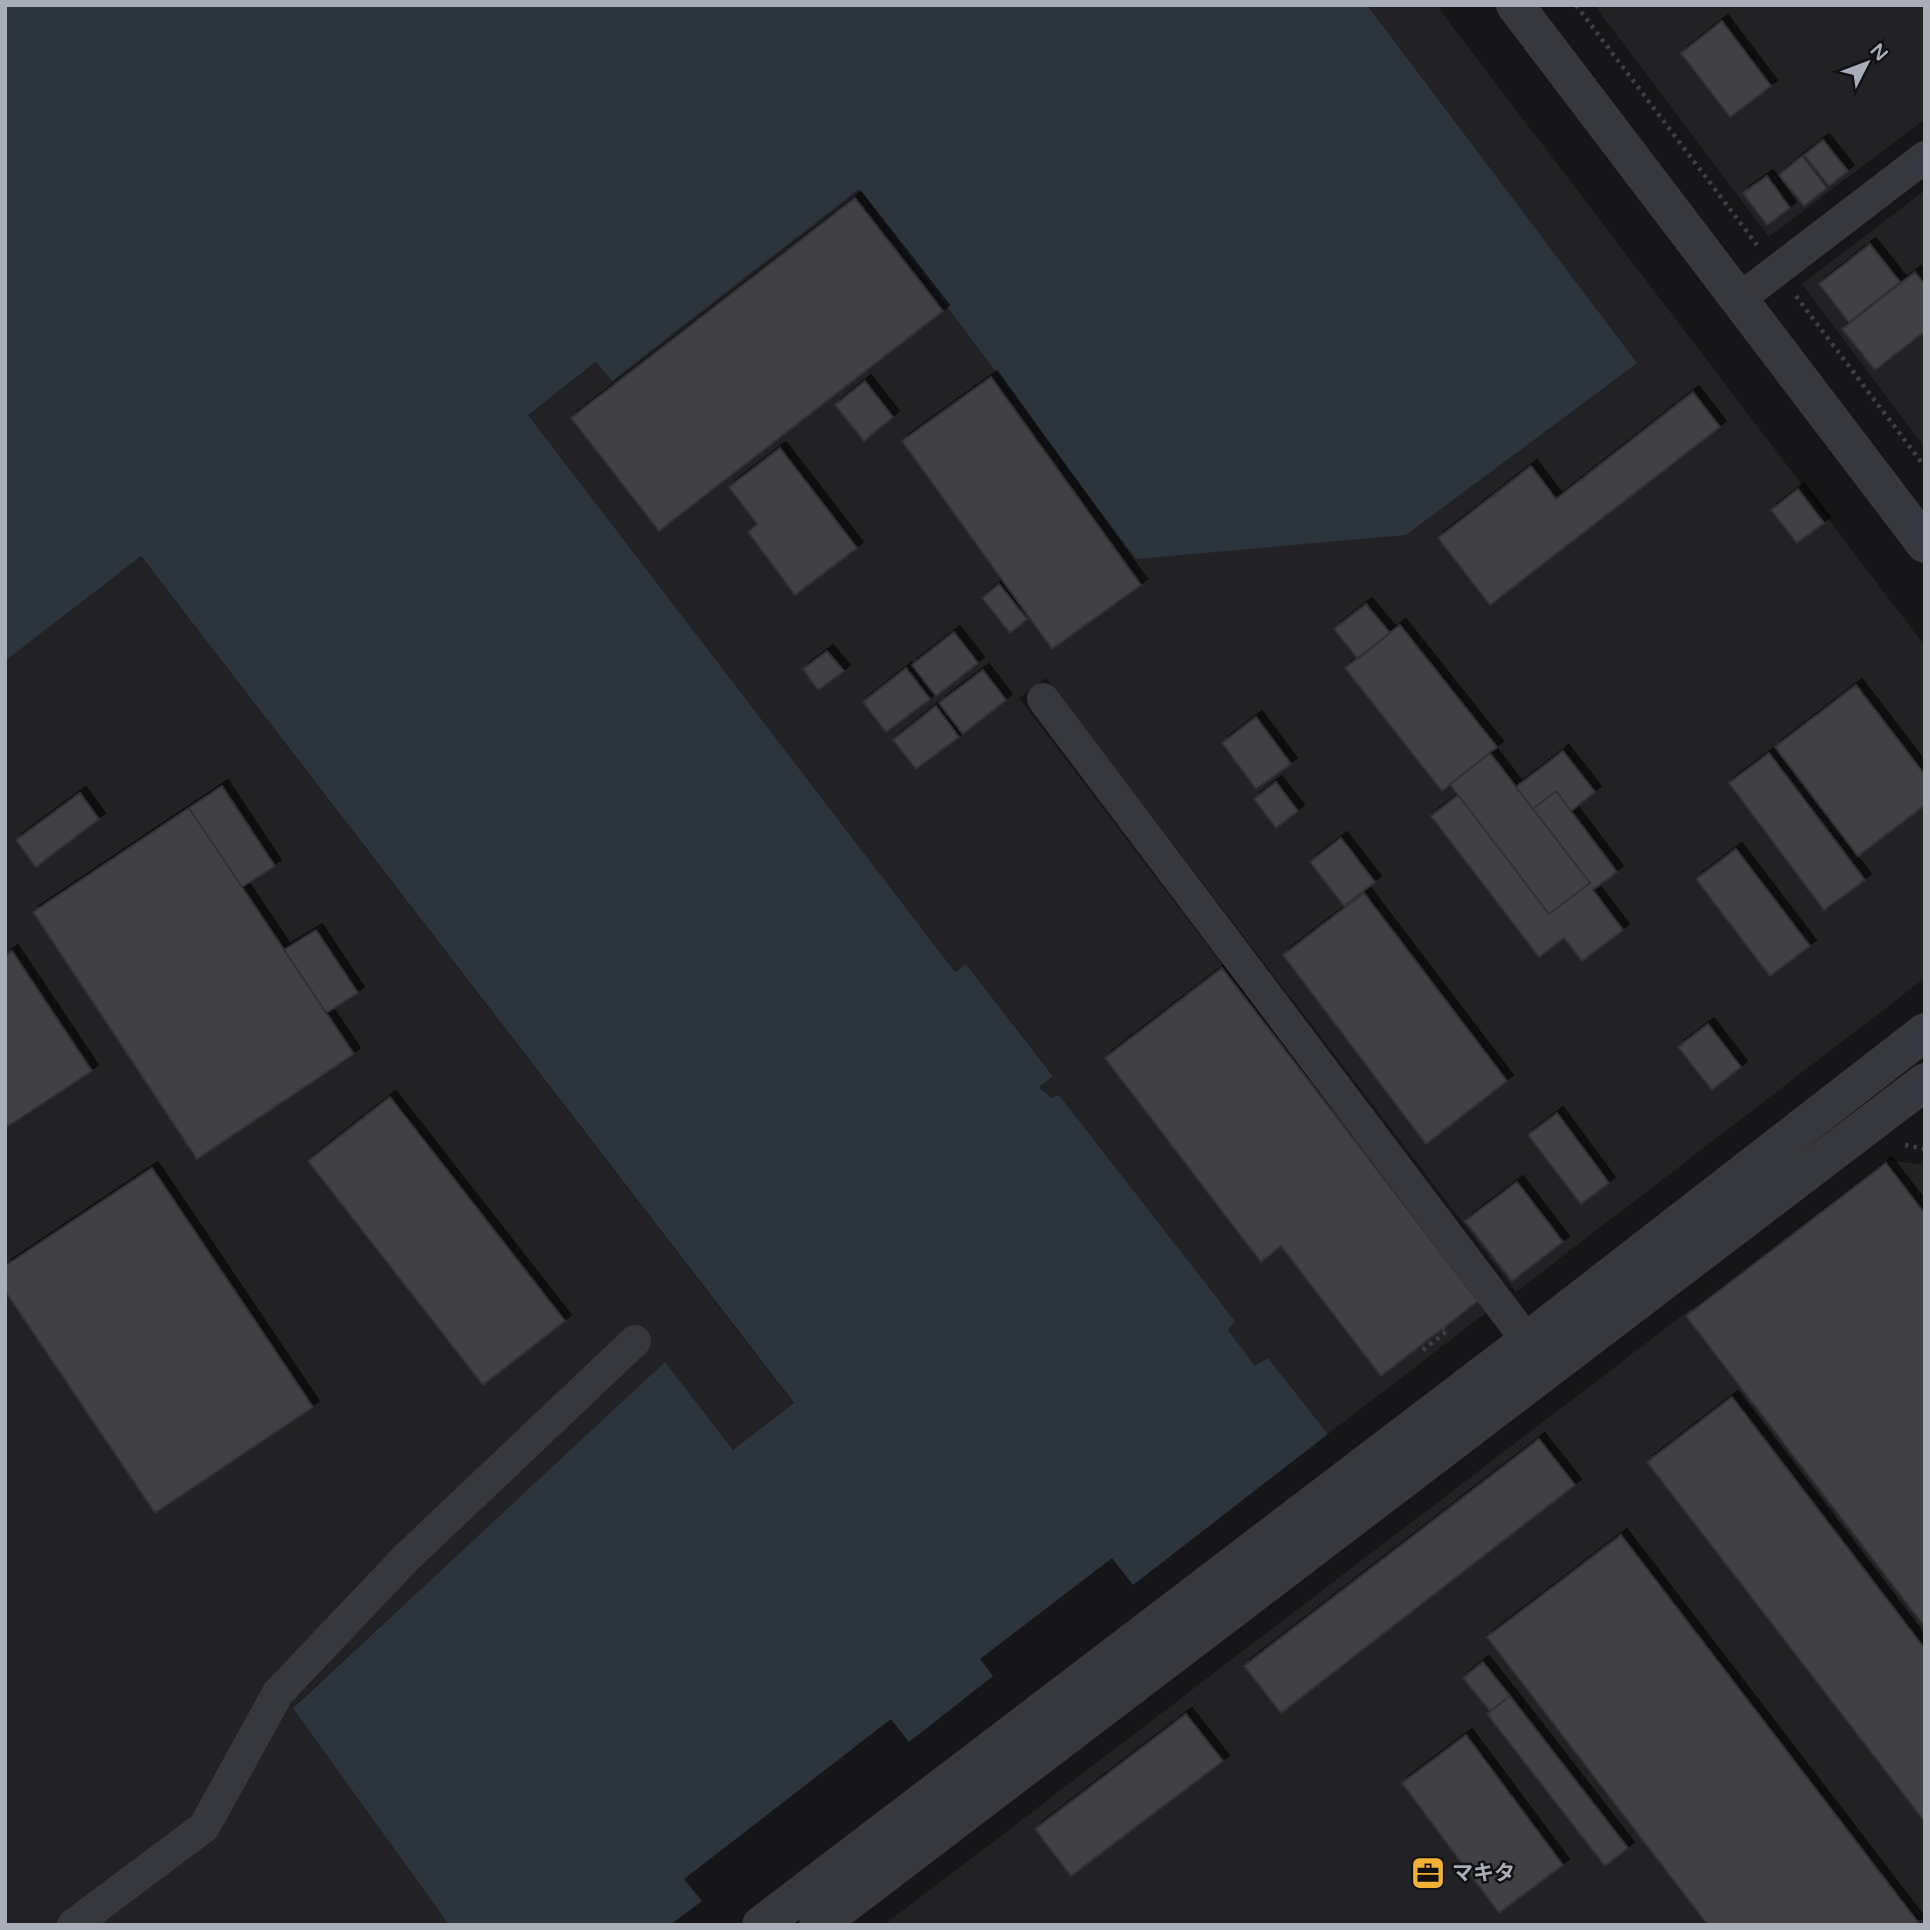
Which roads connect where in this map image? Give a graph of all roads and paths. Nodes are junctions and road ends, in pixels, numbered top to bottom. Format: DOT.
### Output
graph roads {
  1 [pos="1516,5"];
  2 [pos="1576,5"];
  3 [pos="1925,157"];
  4 [pos="1776,270"];
  5 [pos="1738,300"];
  6 [pos="1925,467"];
  7 [pos="1925,544"];
  8 [pos="1043,699"];
  9 [pos="1919,1050"];
  10 [pos="1925,1082"];
  11 [pos="1445,1329"];
  12 [pos="635,1341"];
  13 [pos="1423,1350"];
  14 [pos="1537,1355"];
  15 [pos="73,1925"];
  16 [pos="761,1925"];
  17 [pos="818,1925"];
  1 -- 5 [label="street"];
  2 -- 4 [label="path"];
  3 -- 4 [label="street"];
  4 -- 5 [label="street"];
  4 -- 6 [label="path"];
  5 -- 7 [label="street"];
  8 -- 14 [label="street"];
  9 -- 14 [label="street"];
  10 -- 14 [label="street"];
  11 -- 13 [label="path"];
  12 -- 15 [label="street"];
  14 -- 16 [label="street"];
  14 -- 17 [label="street"];
}
